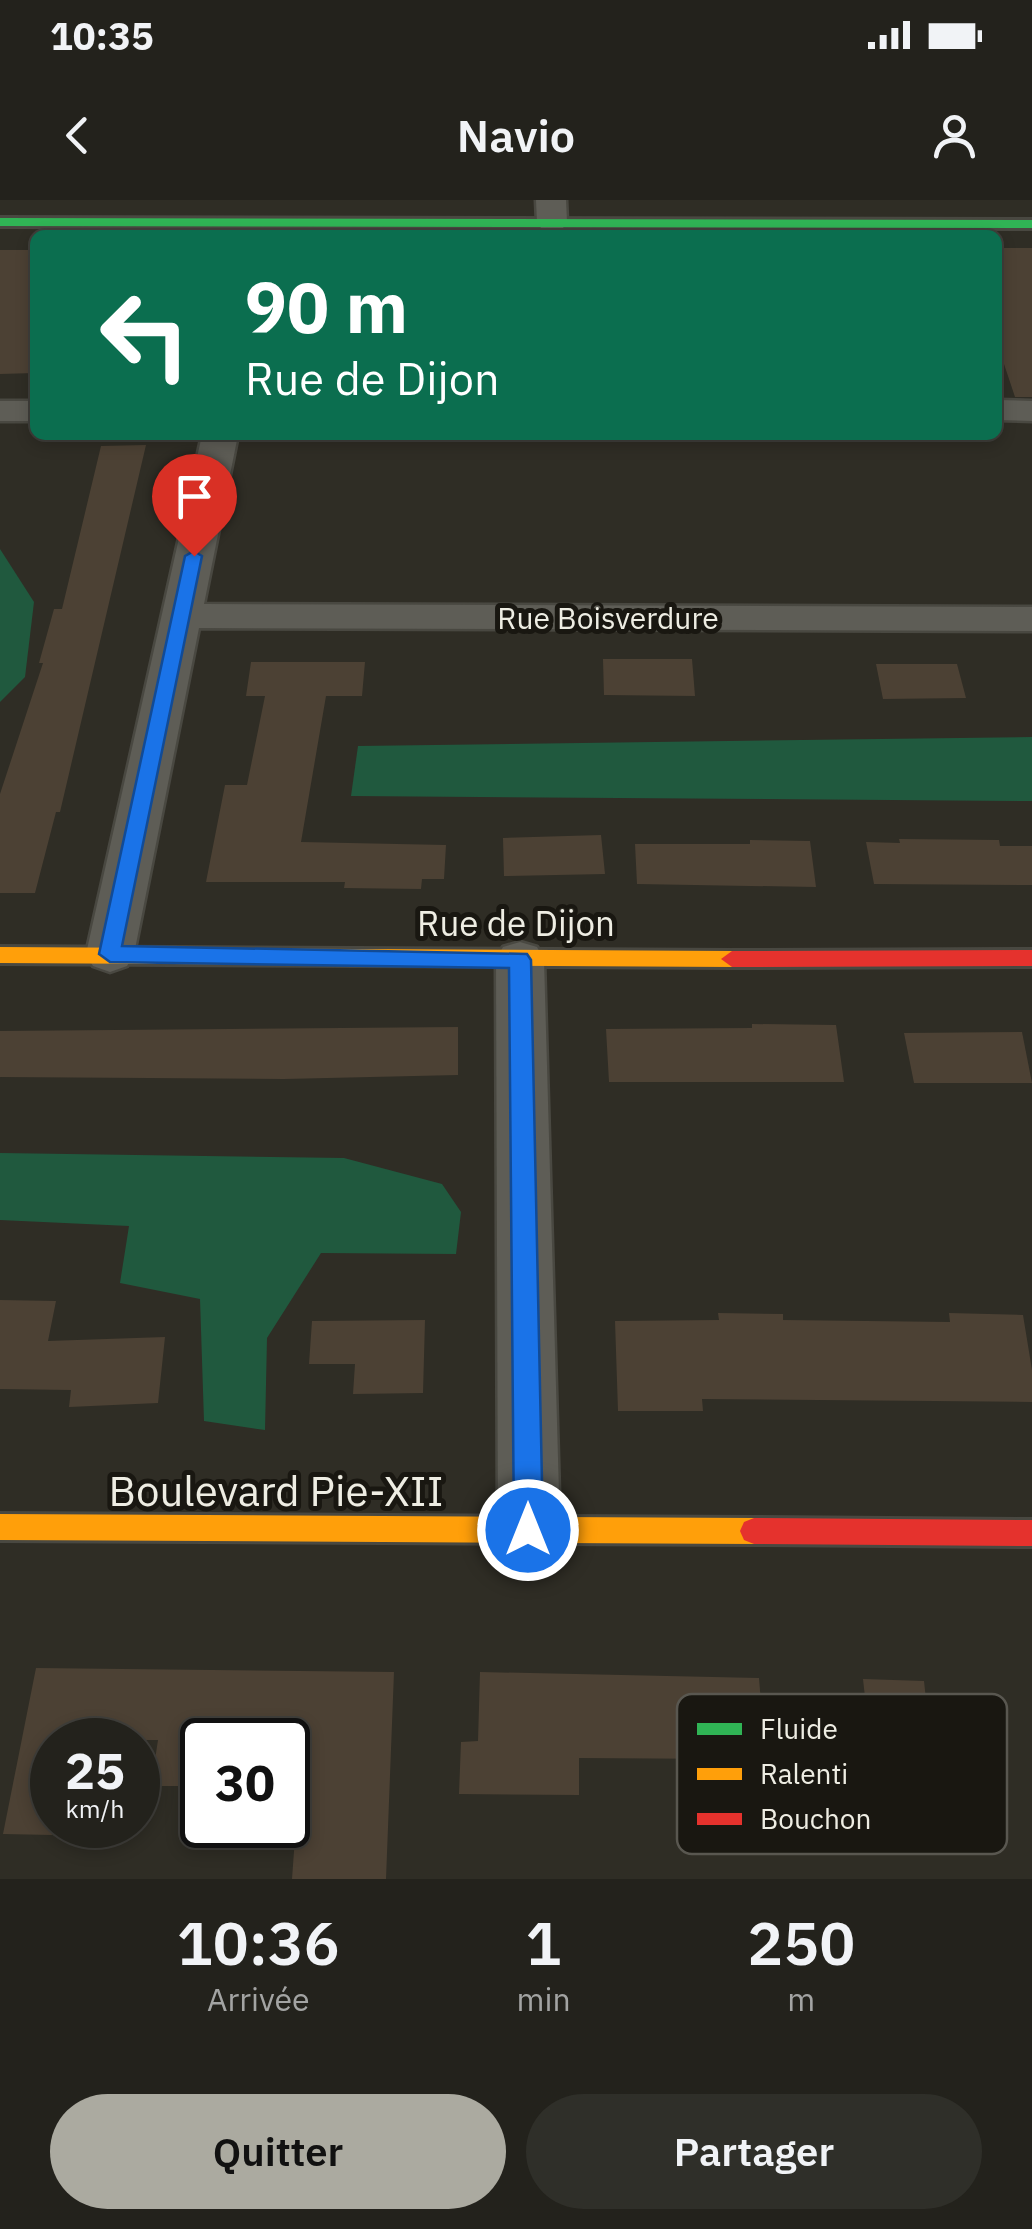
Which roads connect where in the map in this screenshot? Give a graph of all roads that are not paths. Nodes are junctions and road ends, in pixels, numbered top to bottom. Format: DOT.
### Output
graph roads {
  1 [pos="552,211"];
  2 [pos="0,222"];
  3 [pos="1032,224"];
  4 [pos="904,230"];
  5 [pos="1002,410"];
  6 [pos="1032,410"];
  7 [pos="0,411"];
  8 [pos="30,411"];
  9 [pos="219,440"];
  10 [pos="183,616"];
  11 [pos="1032,619"];
  12 [pos="110,954"];
  13 [pos="0,955"];
  14 [pos="1032,958"];
  15 [pos="520,960"];
  16 [pos="0,1527"];
  17 [pos="528,1530"];
  18 [pos="1032,1533"];
  1 -- 2 [label="street"];
  1 -- 4 [label="street"];
  3 -- 4 [label="street"];
  5 -- 6 [label="street"];
  7 -- 8 [label="street"];
  9 -- 10 [label="street"];
  10 -- 11 [label="street, Rue Boisverdure"];
  10 -- 12 [label="street"];
  12 -- 13 [label="street, Rue de Dijon"];
  12 -- 15 [label="street, Rue de Dijon"];
  14 -- 15 [label="street, Rue de Dijon"];
  15 -- 17 [label="street"];
  16 -- 17 [label="street, Boulevard Pie-XII"];
  17 -- 18 [label="street, Boulevard Pie-XII"];
}
